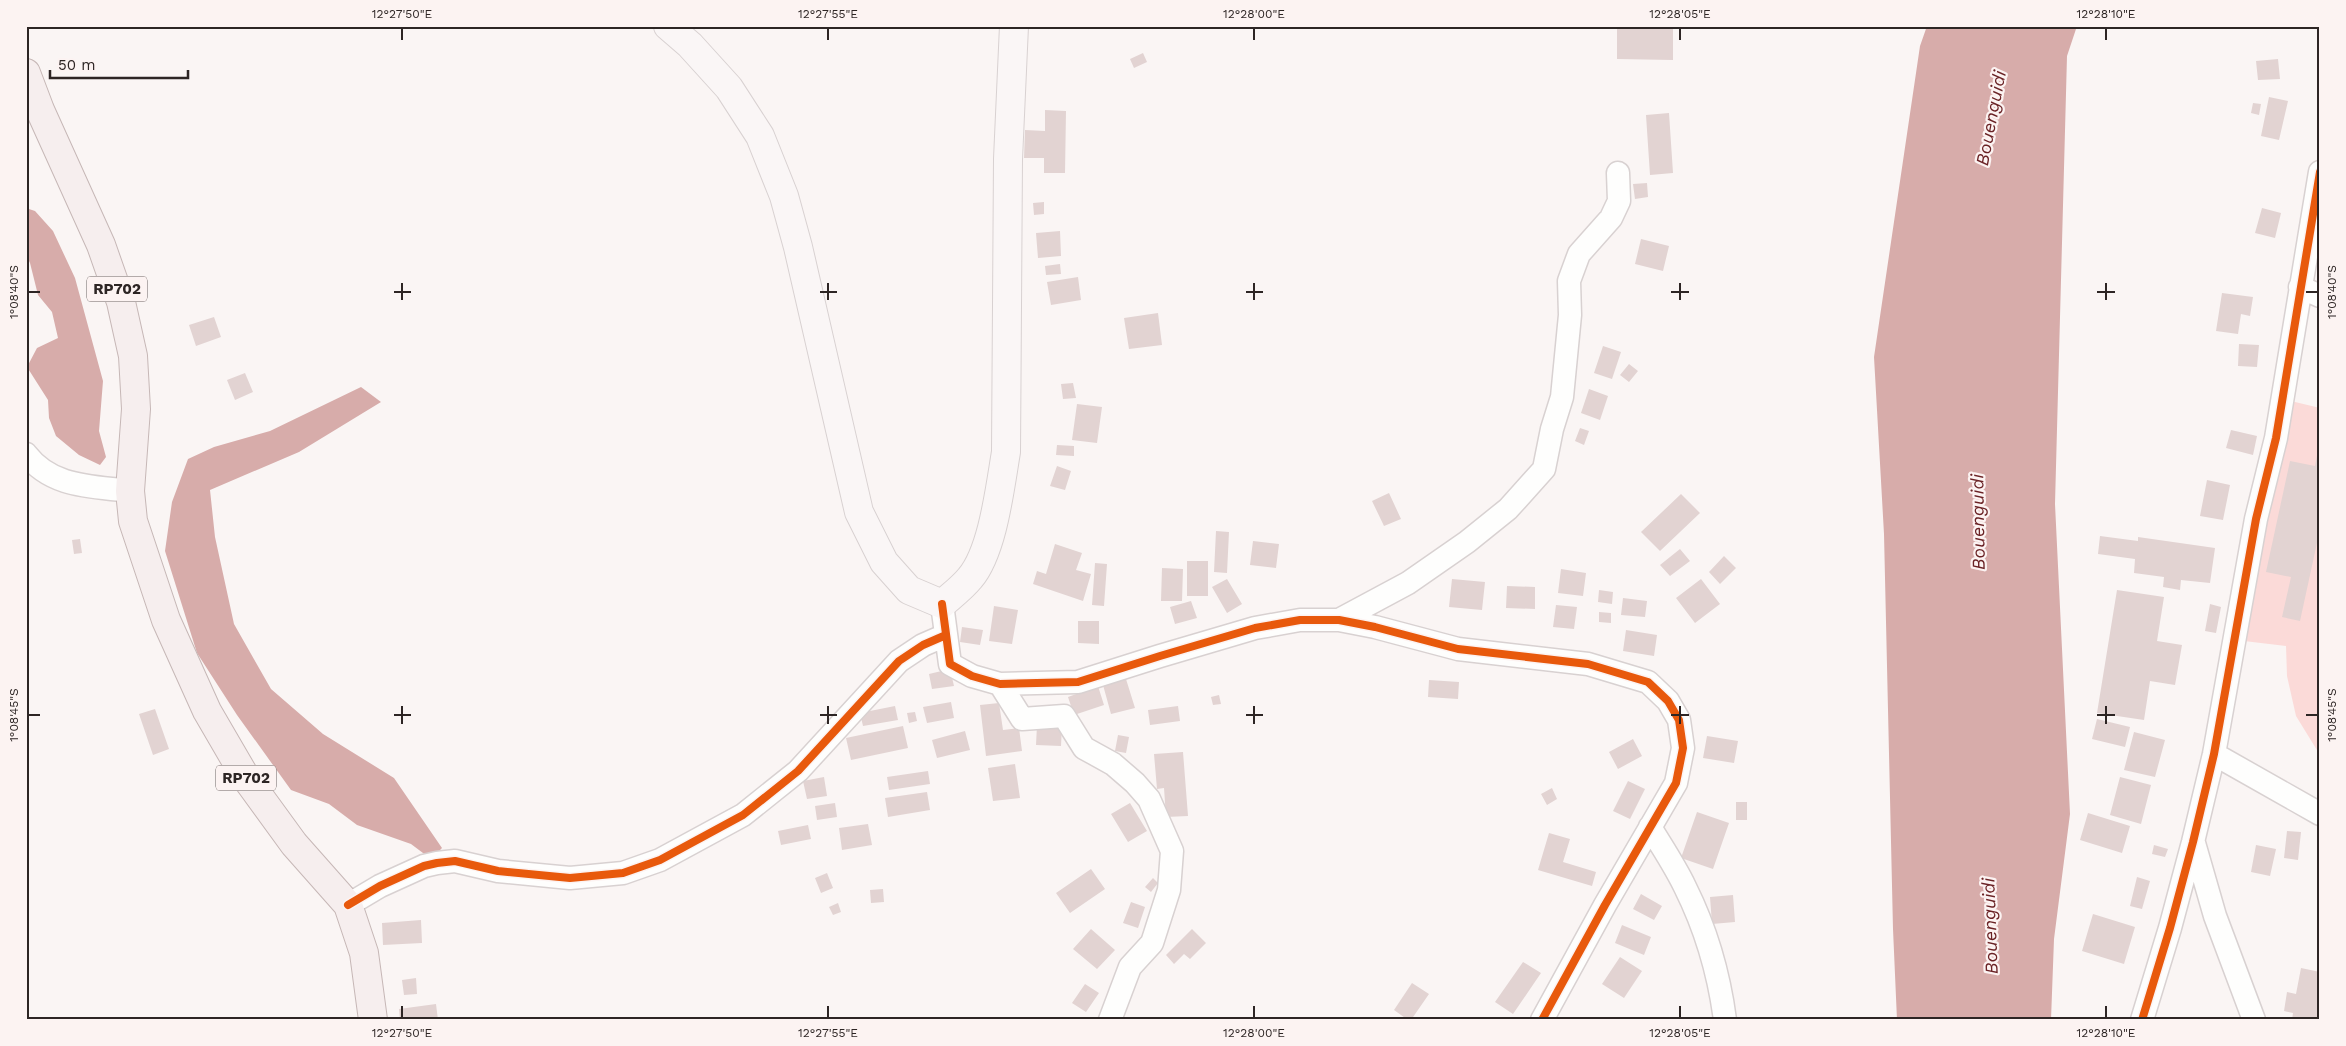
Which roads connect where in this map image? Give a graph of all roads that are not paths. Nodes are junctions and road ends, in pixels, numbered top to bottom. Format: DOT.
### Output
graph roads {
  1 [pos="668,26"];
  2 [pos="1014,26"];
  3 [pos="693,36"];
  4 [pos="26,73"];
  5 [pos="2320,172"];
  6 [pos="1618,173"];
  7 [pos="2310,291"];
  8 [pos="26,454"];
  9 [pos="130,491"];
  10 [pos="942,604"];
  11 [pos="1339,620"];
  12 [pos="946,635"];
  13 [pos="1000,684"];
  14 [pos="2214,754"];
  15 [pos="2320,814"];
  16 [pos="1650,827"];
  17 [pos="2193,842"];
  18 [pos="348,905"];
  19 [pos="373,1020"];
  20 [pos="1110,1020"];
  21 [pos="1542,1020"];
  22 [pos="1725,1020"];
  23 [pos="2142,1020"];
  24 [pos="2254,1020"];
  1 -- 3 [label="main road"];
  2 -- 10 [label="main road"];
  3 -- 10 [label="main road"];
  4 -- 9 [label="main road, RP702"];
  5 -- 7 [label="street"];
  6 -- 11 [label="street"];
  7 -- 14 [label="street"];
  8 -- 9 [label="street"];
  9 -- 18 [label="main road, RP702"];
  10 -- 12 [label="street"];
  11 -- 13 [label="street"];
  11 -- 16 [label="street"];
  12 -- 13 [label="street"];
  12 -- 18 [label="street"];
  13 -- 20 [label="street"];
  14 -- 15 [label="street"];
  14 -- 17 [label="street"];
  16 -- 21 [label="street"];
  16 -- 22 [label="street"];
  17 -- 23 [label="street"];
  17 -- 24 [label="street"];
  18 -- 19 [label="main road, RP702"];
}
